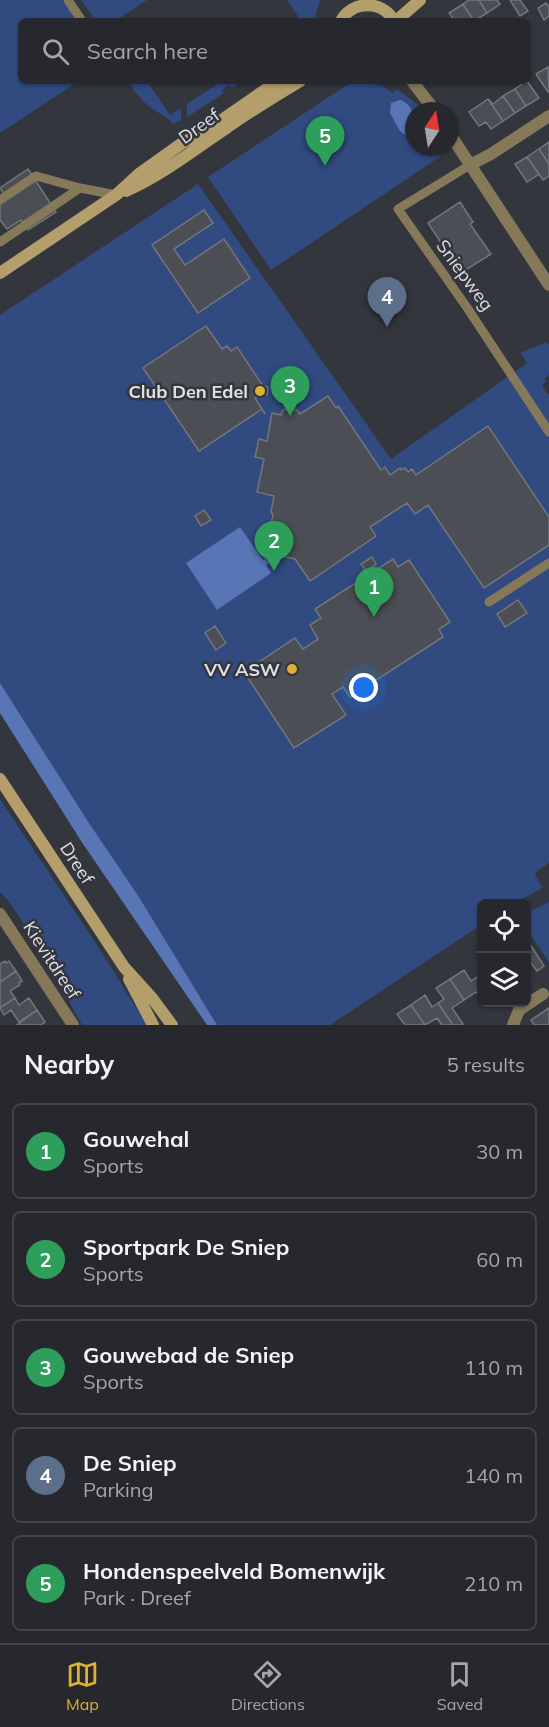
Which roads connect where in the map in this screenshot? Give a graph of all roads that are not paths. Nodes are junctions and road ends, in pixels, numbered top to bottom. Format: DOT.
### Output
graph roads {
  1 [pos="68,0"];
  2 [pos="395,0"];
  3 [pos="420,0"];
  4 [pos="383,6"];
  5 [pos="80,18"];
  6 [pos="344,18"];
  7 [pos="394,18"];
  8 [pos="399,18"];
  9 [pos="274,84"];
  10 [pos="295,84"];
  11 [pos="414,84"];
  12 [pos="428,102"];
  13 [pos="549,116"];
  14 [pos="459,148"];
  15 [pos="470,165"];
  16 [pos="80,188"];
  17 [pos="116,195"];
  18 [pos="0,200"];
  19 [pos="0,242"];
  20 [pos="0,273"];
  21 [pos="549,285"];
  22 [pos="549,432"];
  23 [pos="549,563"];
  24 [pos="489,602"];
  25 [pos="0,780"];
  26 [pos="0,914"];
  27 [pos="124,967"];
  28 [pos="543,994"];
  29 [pos="73,1025"];
  30 [pos="153,1025"];
  31 [pos="172,1025"];
  32 [pos="513,1025"];
  1 -- 5 [label="lane"];
  2 -- 4 [label="main road"];
  3 -- 8 [label="main road"];
  4 -- 6 [label="main road"];
  4 -- 7 [label="main road"];
  9 -- 17 [label="main road, Dreef"];
  10 -- 17 [label="main road, Dreef"];
  11 -- 12 [label="street"];
  13 -- 15 [label="street"];
  14 -- 15 [label="street"];
  15 -- 21 [label="street"];
  15 -- 22 [label="lane, Sniepweg"];
  16 -- 17 [label="lane"];
  16 -- 18 [label="lane"];
  16 -- 19 [label="lane"];
  17 -- 20 [label="main road, Dreef"];
  23 -- 24 [label="lane"];
  25 -- 27 [label="main road, Dreef"];
  26 -- 29 [label="street, Kievitdreef"];
  27 -- 30 [label="main road, Dreef"];
  27 -- 31 [label="main road, Dreef"];
  28 -- 32 [label="street"];
}
